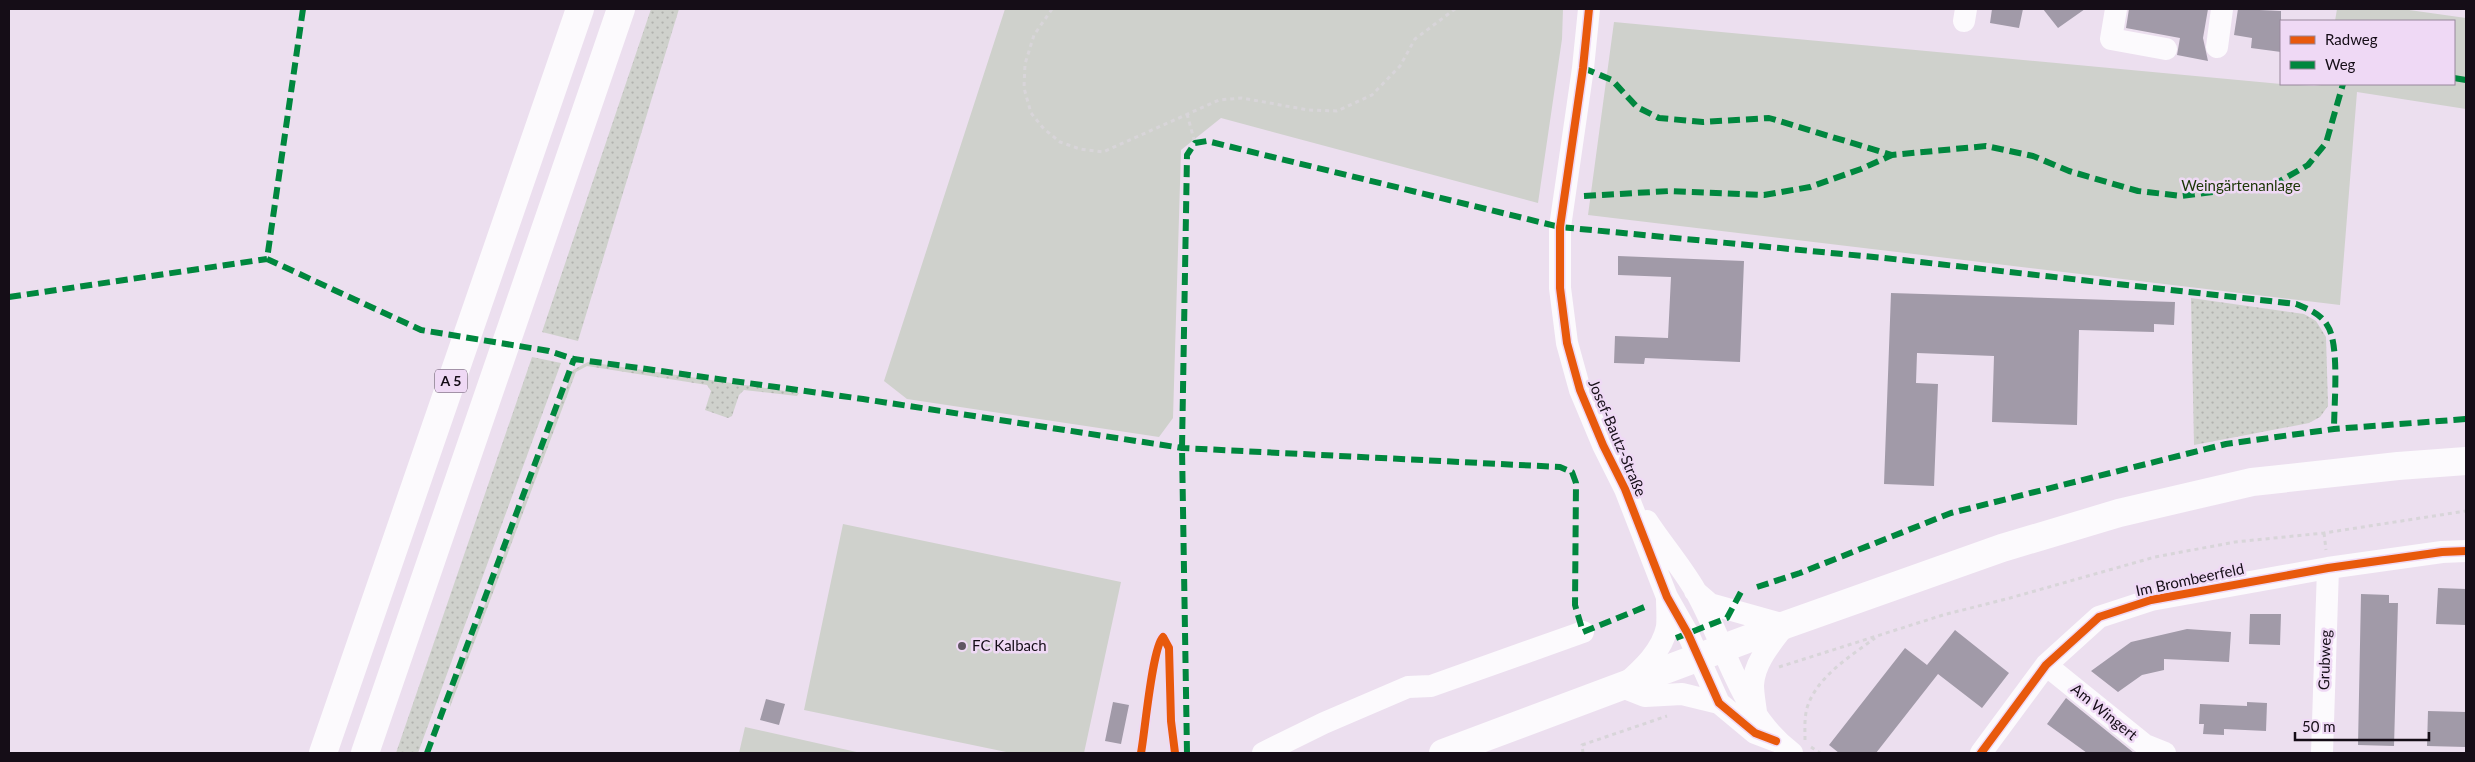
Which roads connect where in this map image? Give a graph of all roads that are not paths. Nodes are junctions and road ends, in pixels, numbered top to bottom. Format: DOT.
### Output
graph roads {
  1 [pos="580,9"];
  2 [pos="621,9"];
  3 [pos="1589,9"];
  4 [pos="2116,9"];
  5 [pos="2222,9"];
  6 [pos="2217,47"];
  7 [pos="2166,49"];
  8 [pos="2466,461"];
  9 [pos="1625,489"];
  10 [pos="2466,550"];
  11 [pos="2328,568"];
  12 [pos="1695,590"];
  13 [pos="1668,598"];
  14 [pos="1784,625"];
  15 [pos="1583,632"];
  16 [pos="1711,653"];
  17 [pos="2046,665"];
  18 [pos="1622,687"];
  19 [pos="1719,703"];
  20 [pos="1756,716"];
  21 [pos="1791,746"];
  22 [pos="323,753"];
  23 [pos="365,753"];
  24 [pos="1262,753"];
  25 [pos="1444,753"];
  26 [pos="1981,753"];
  27 [pos="2165,753"];
  28 [pos="2322,753"];
  1 -- 22 [label="main road, A 5"];
  2 -- 23 [label="main road, A 5"];
  3 -- 9 [label="street, Josef-Bautz-Straße"];
  4 -- 7 [label="street"];
  5 -- 6 [label="street"];
  8 -- 14 [label="main road"];
  9 -- 12 [label="street, Josef-Bautz-Straße"];
  9 -- 13 [label="street, Josef-Bautz-Straße"];
  10 -- 11 [label="street, Im Brombeerfeld"];
  11 -- 17 [label="street, Im Brombeerfeld"];
  11 -- 28 [label="street, Grubweg"];
  12 -- 14 [label="street, Josef-Bautz-Straße"];
  12 -- 16 [label="street, Josef-Bautz-Straße"];
  13 -- 16 [label="street, Josef-Bautz-Straße"];
  13 -- 18 [label="street, Josef-Bautz-Straße"];
  14 -- 16 [label="main road"];
  14 -- 20 [label="street"];
  15 -- 24 [label="street"];
  16 -- 18 [label="main road"];
  16 -- 19 [label="street, Josef-Bautz-Straße"];
  16 -- 20 [label="street, Josef-Bautz-Straße"];
  17 -- 26 [label="street, Im Brombeerfeld"];
  17 -- 27 [label="street, Am Wingert"];
  18 -- 19 [label="street, Josef-Bautz-Straße"];
  18 -- 25 [label="main road"];
  19 -- 21 [label="street, Josef-Bautz-Straße"];
  20 -- 21 [label="street, Josef-Bautz-Straße"];
}
